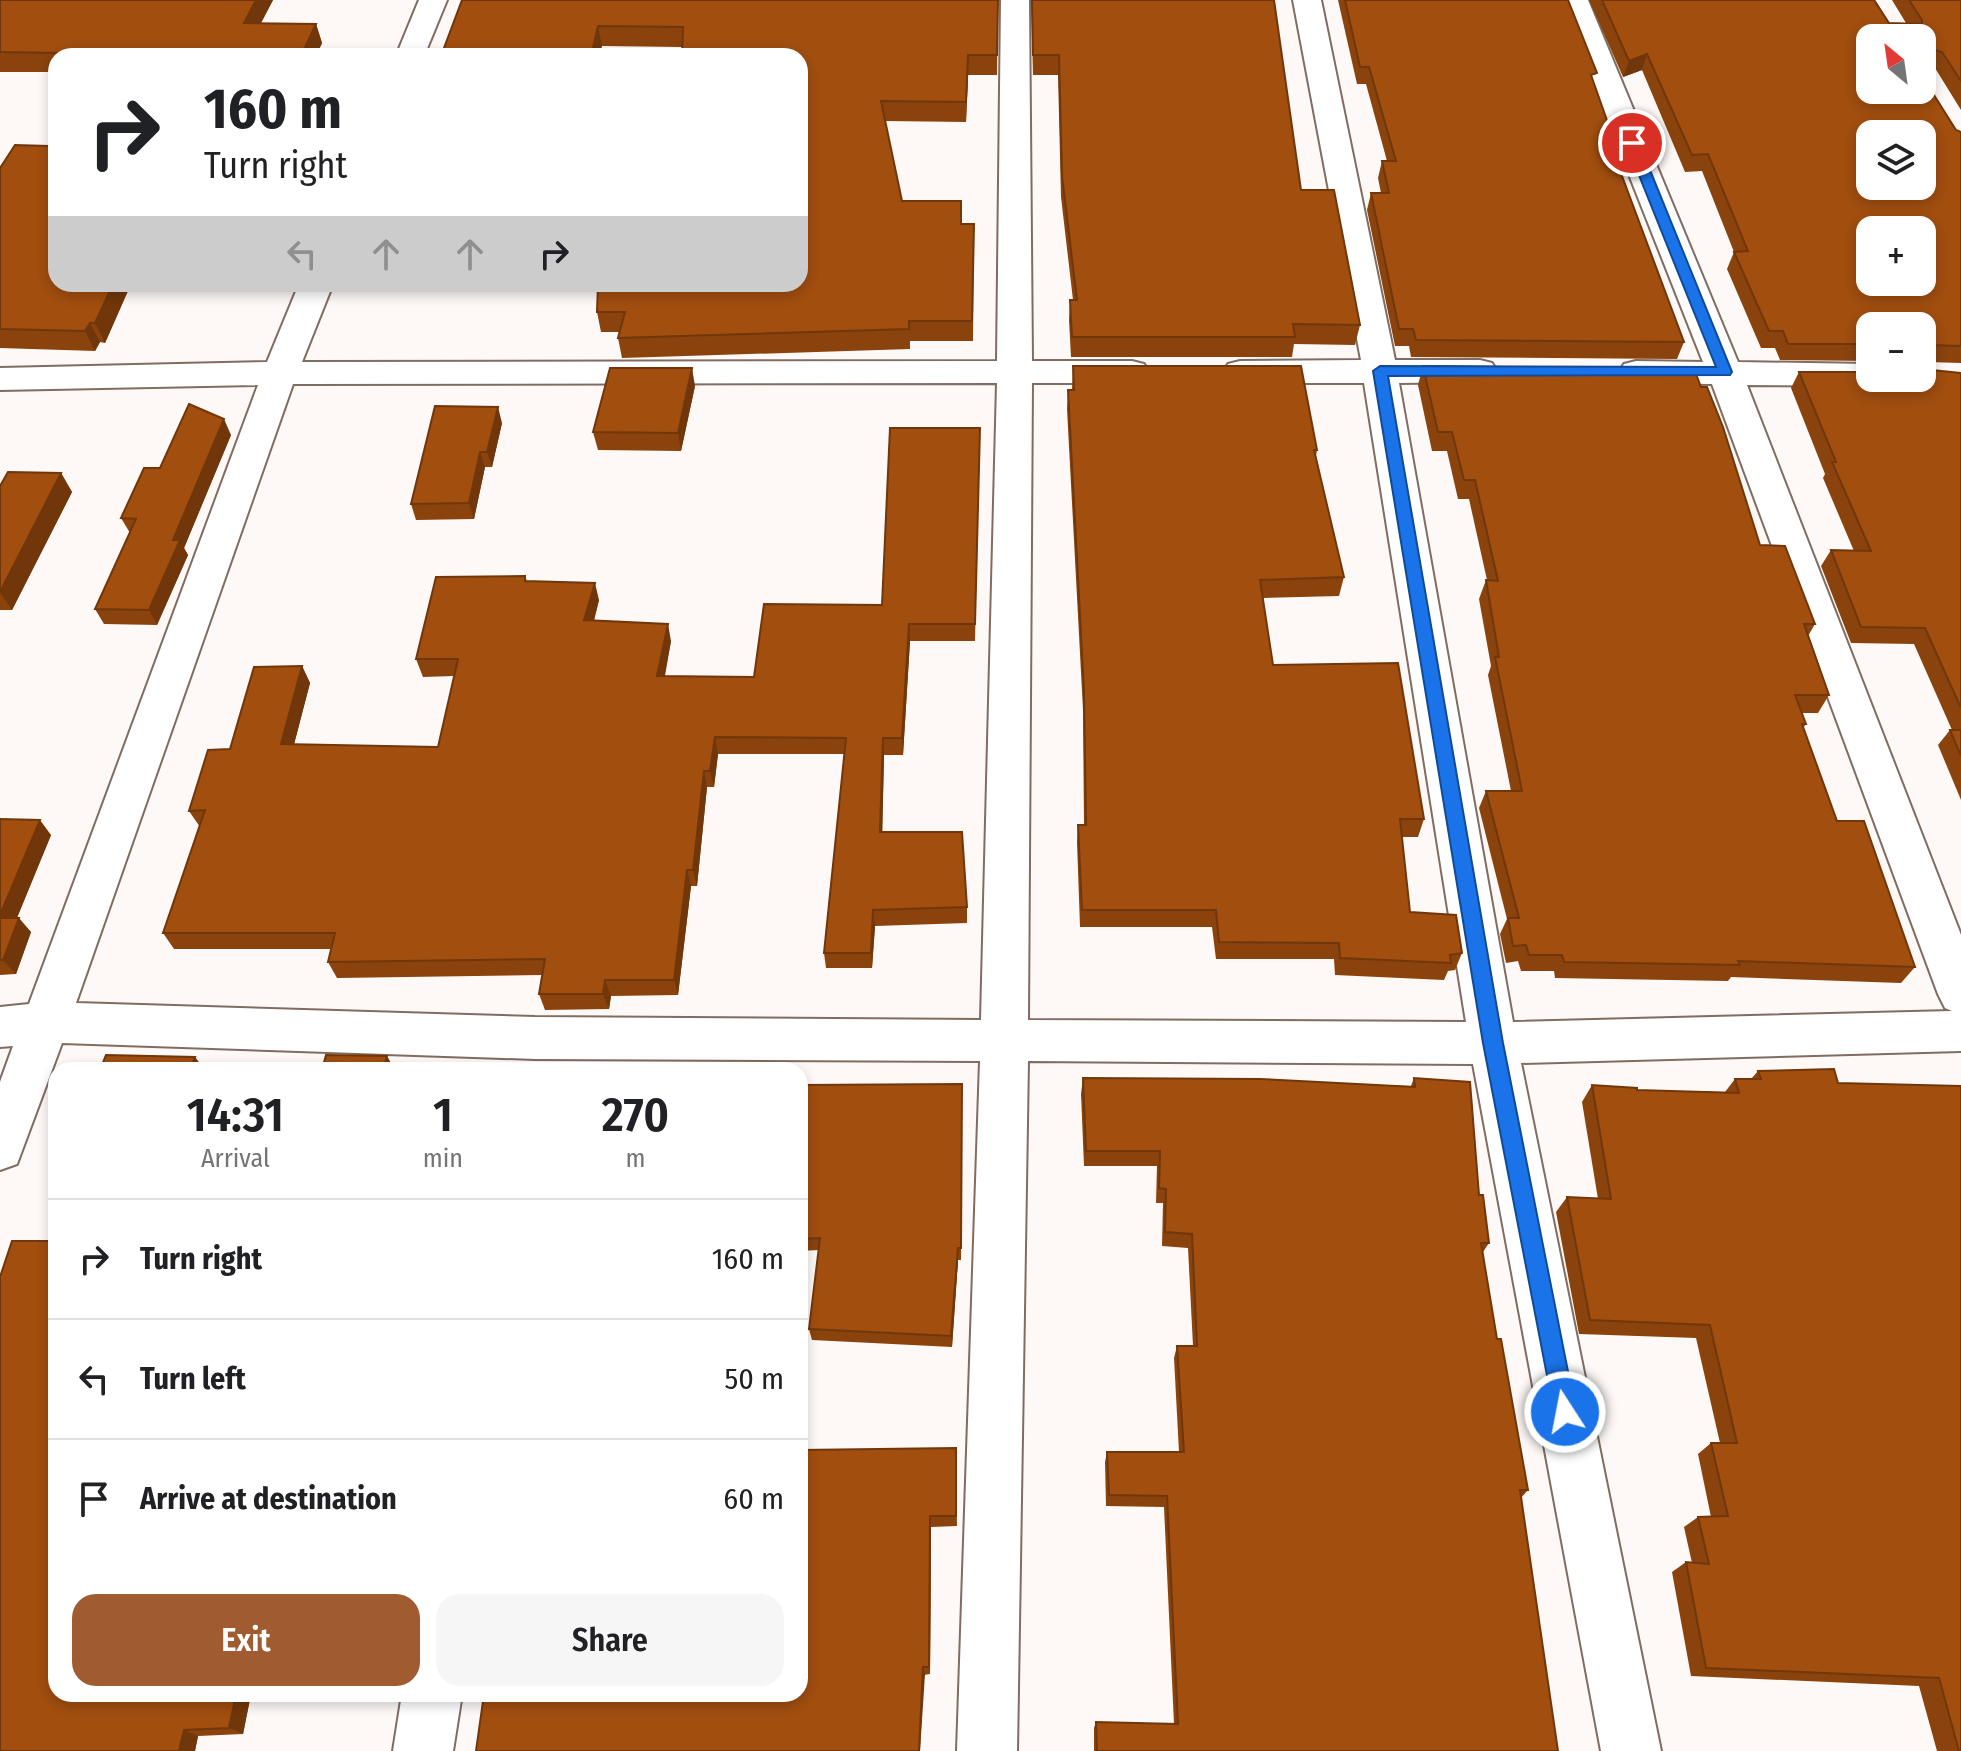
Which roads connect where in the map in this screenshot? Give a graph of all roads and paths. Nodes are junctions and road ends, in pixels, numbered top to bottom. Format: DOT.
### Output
graph roads {
  1 [pos="433,0"];
  2 [pos="1015,0"];
  3 [pos="1307,0"];
  4 [pos="1574,0"];
  5 [pos="413,48"];
  6 [pos="313,292"];
  7 [pos="1380,371"];
  8 [pos="1505,371"];
  9 [pos="1159,372"];
  10 [pos="1206,372"];
  11 [pos="1599,372"];
  12 [pos="1725,372"];
  13 [pos="280,373"];
  14 [pos="1017,373"];
  15 [pos="1856,375"];
  16 [pos="0,379"];
  17 [pos="1961,994"];
  18 [pos="47,1022"];
  19 [pos="0,1027"];
  20 [pos="1961,1031"];
  21 [pos="1005,1041"];
  22 [pos="1493,1043"];
  23 [pos="532,1054"];
  24 [pos="0,1148"];
  25 [pos="431,1702"];
  26 [pos="423,1751"];
  27 [pos="987,1751"];
  28 [pos="1631,1751"];
  1 -- 5 [label="street"];
  2 -- 14 [label="street"];
  3 -- 7 [label="street"];
  4 -- 12 [label="street"];
  6 -- 13 [label="street"];
  7 -- 8 [label="street"];
  7 -- 10 [label="street"];
  7 -- 22 [label="street"];
  9 -- 14 [label="street"];
  11 -- 12 [label="street"];
  12 -- 15 [label="street"];
  12 -- 17 [label="street"];
  13 -- 14 [label="street"];
  13 -- 16 [label="street"];
  13 -- 18 [label="street"];
  14 -- 21 [label="street"];
  18 -- 19 [label="street"];
  18 -- 23 [label="street"];
  18 -- 24 [label="street"];
  20 -- 22 [label="street"];
  21 -- 22 [label="street"];
  21 -- 23 [label="street"];
  21 -- 27 [label="street"];
  22 -- 28 [label="street"];
  25 -- 26 [label="street"];
}
